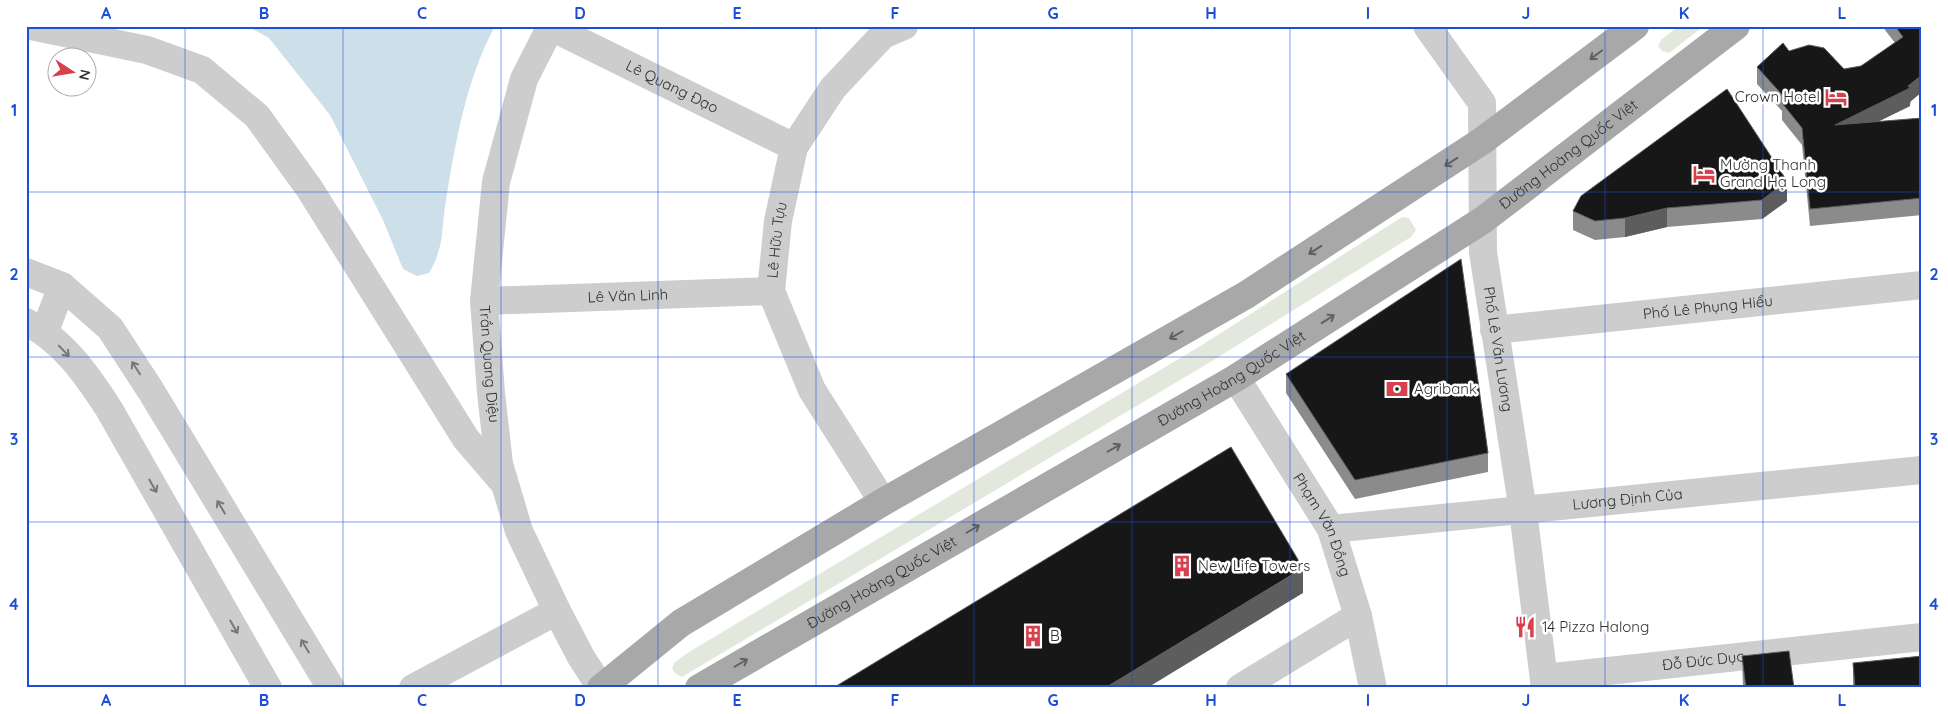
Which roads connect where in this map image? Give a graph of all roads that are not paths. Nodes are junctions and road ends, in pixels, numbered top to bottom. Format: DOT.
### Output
graph roads {
  1 [pos="31,26"];
  2 [pos="1427,26"];
  3 [pos="1635,26"];
  4 [pos="1736,26"];
  5 [pos="551,27"];
  6 [pos="888,29"];
  7 [pos="1482,141"];
  8 [pos="794,147"];
  9 [pos="1483,220"];
  10 [pos="26,272"];
  11 [pos="1922,284"];
  12 [pos="62,286"];
  13 [pos="771,291"];
  14 [pos="484,301"];
  15 [pos="36,327"];
  16 [pos="1494,330"];
  17 [pos="1236,378"];
  18 [pos="1922,470"];
  19 [pos="505,484"];
  20 [pos="883,502"];
  21 [pos="1523,511"];
  22 [pos="1331,529"];
  23 [pos="557,611"];
  24 [pos="1358,616"];
  25 [pos="1922,637"];
  26 [pos="1544,683"];
  27 [pos="268,688"];
  28 [pos="331,688"];
  29 [pos="413,688"];
  30 [pos="601,688"];
  31 [pos="699,688"];
  32 [pos="1240,688"];
  33 [pos="1373,688"];
  1 -- 19 [label="street"];
  2 -- 7 [label="street, Phố Lê Văn Lương"];
  3 -- 7 [label="main road, one-way"];
  4 -- 9 [label="main road, Đường Hoàng Quốc Việt"];
  5 -- 8 [label="street, Lê Quang Đạo"];
  5 -- 14 [label="street, Trần Quang Diệu"];
  6 -- 8 [label="street, Lê Hữu Tựu"];
  7 -- 9 [label="street, Phố Lê Văn Lương"];
  7 -- 20 [label="main road, one-way"];
  8 -- 13 [label="street, Lê Hữu Tựu"];
  9 -- 16 [label="street, Phố Lê Văn Lương"];
  17 -- 9 [label="main road, Đường Hoàng Quốc Việt, one-way"];
  10 -- 12 [label="street"];
  11 -- 16 [label="street, Phố Lê Phụng Hiểu"];
  12 -- 15 [label="street"];
  28 -- 12 [label="street, one-way"];
  13 -- 14 [label="street, Lê Văn Linh"];
  13 -- 20 [label="street, Lê Hữu Tựu"];
  14 -- 19 [label="street, Trần Quang Diệu"];
  15 -- 27 [label="street, one-way"];
  16 -- 21 [label="street, Phố Lê Văn Lương"];
  17 -- 22 [label="street, Phạm Văn Đồng"];
  31 -- 17 [label="main road, Đường Hoàng Quốc Việt, one-way"];
  18 -- 21 [label="street, Lương Định Của"];
  19 -- 23 [label="street, Trần Quang Diệu"];
  20 -- 30 [label="main road"];
  21 -- 22 [label="street, Lương Định Của"];
  21 -- 26 [label="street, Phố Lê Văn Lương"];
  22 -- 24 [label="street, Phạm Văn Đồng"];
  23 -- 29 [label="street"];
  23 -- 30 [label="street, Trần Quang Diệu"];
  24 -- 32 [label="street"];
  24 -- 33 [label="street, Phạm Văn Đồng"];
  25 -- 26 [label="street, Đỗ Đức Dục"];
}
